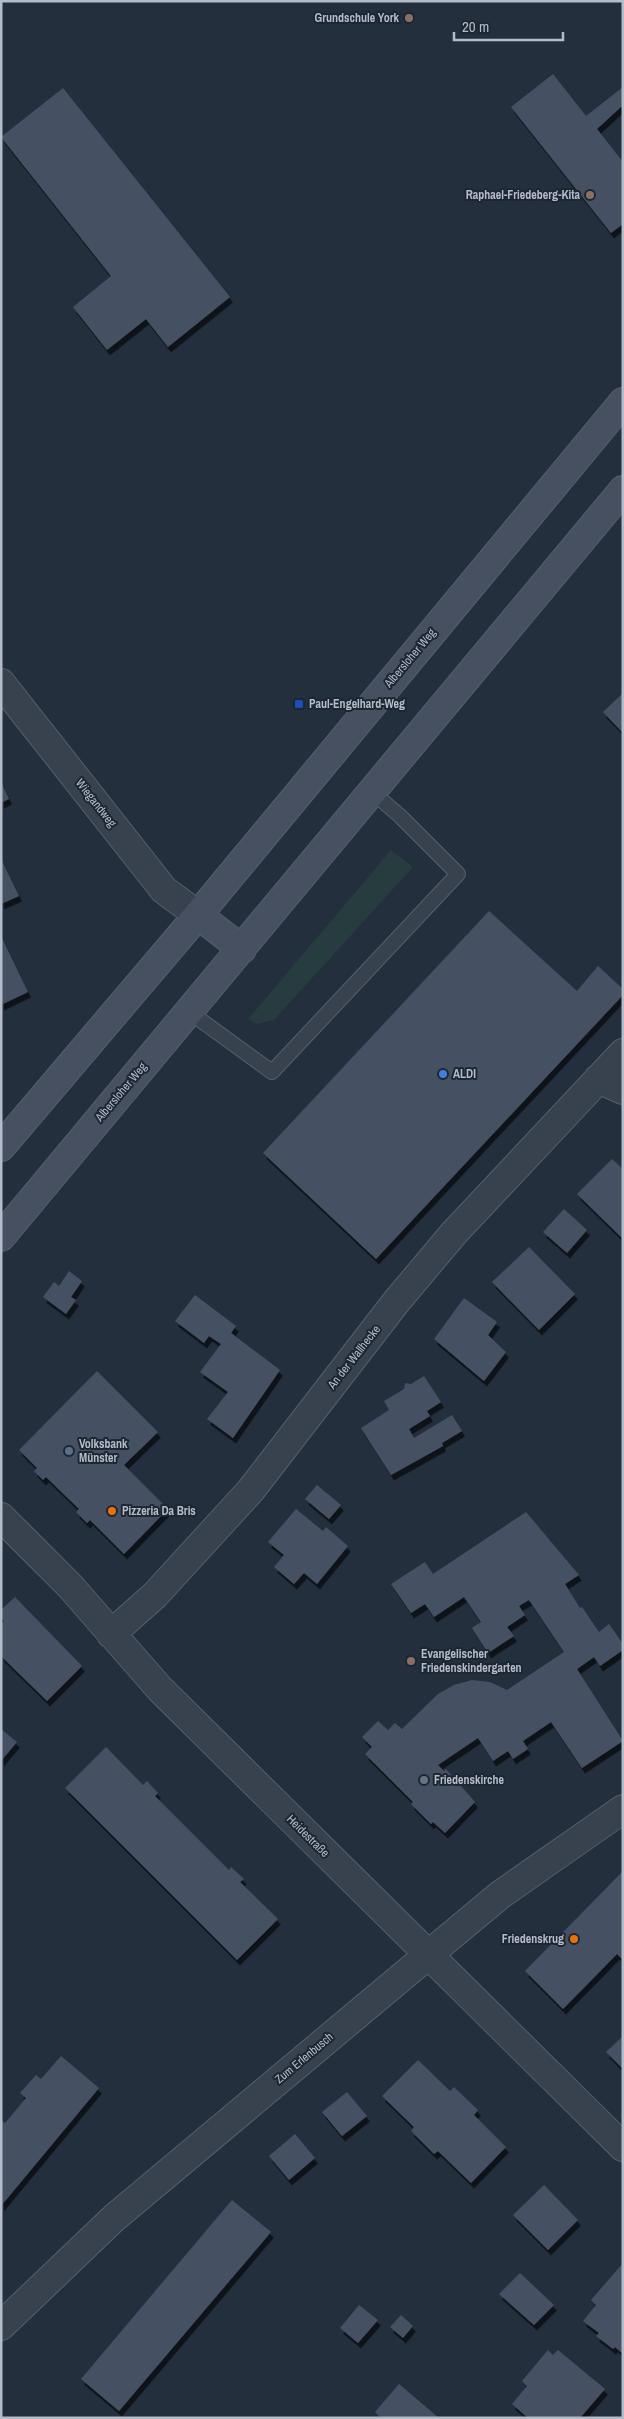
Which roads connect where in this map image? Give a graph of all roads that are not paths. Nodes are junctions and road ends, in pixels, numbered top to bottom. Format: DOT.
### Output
graph roads {
  1 [pos="623,402"];
  2 [pos="623,490"];
  3 [pos="1,683"];
  4 [pos="371,791"];
  5 [pos="198,915"];
  6 [pos="242,949"];
  7 [pos="188,1011"];
  8 [pos="623,1054"];
  9 [pos="598,1079"];
  10 [pos="623,1090"];
  11 [pos="1,1147"];
  12 [pos="1,1237"];
  13 [pos="1,1517"];
  14 [pos="111,1634"];
  15 [pos="623,1810"];
  16 [pos="428,1955"];
  17 [pos="623,2147"];
  18 [pos="1,2326"];
  1 -- 5 [label="main road, Albersloher Weg"];
  2 -- 4 [label="main road, Albersloher Weg"];
  3 -- 5 [label="street, Wiegandweg"];
  4 -- 6 [label="main road, Albersloher Weg"];
  4 -- 7 [label="lane"];
  5 -- 6 [label="main road"];
  5 -- 11 [label="main road, Albersloher Weg"];
  6 -- 7 [label="main road, Albersloher Weg"];
  7 -- 12 [label="main road, Albersloher Weg"];
  8 -- 9 [label="street, An der Wallhecke"];
  9 -- 10 [label="street"];
  9 -- 14 [label="street, An der Wallhecke"];
  13 -- 14 [label="street, Heidestraße"];
  14 -- 16 [label="street, Heidestraße"];
  15 -- 16 [label="street, Zum Erlenbusch"];
  16 -- 17 [label="street, Heidestraße"];
  16 -- 18 [label="street, Zum Erlenbusch"];
}
